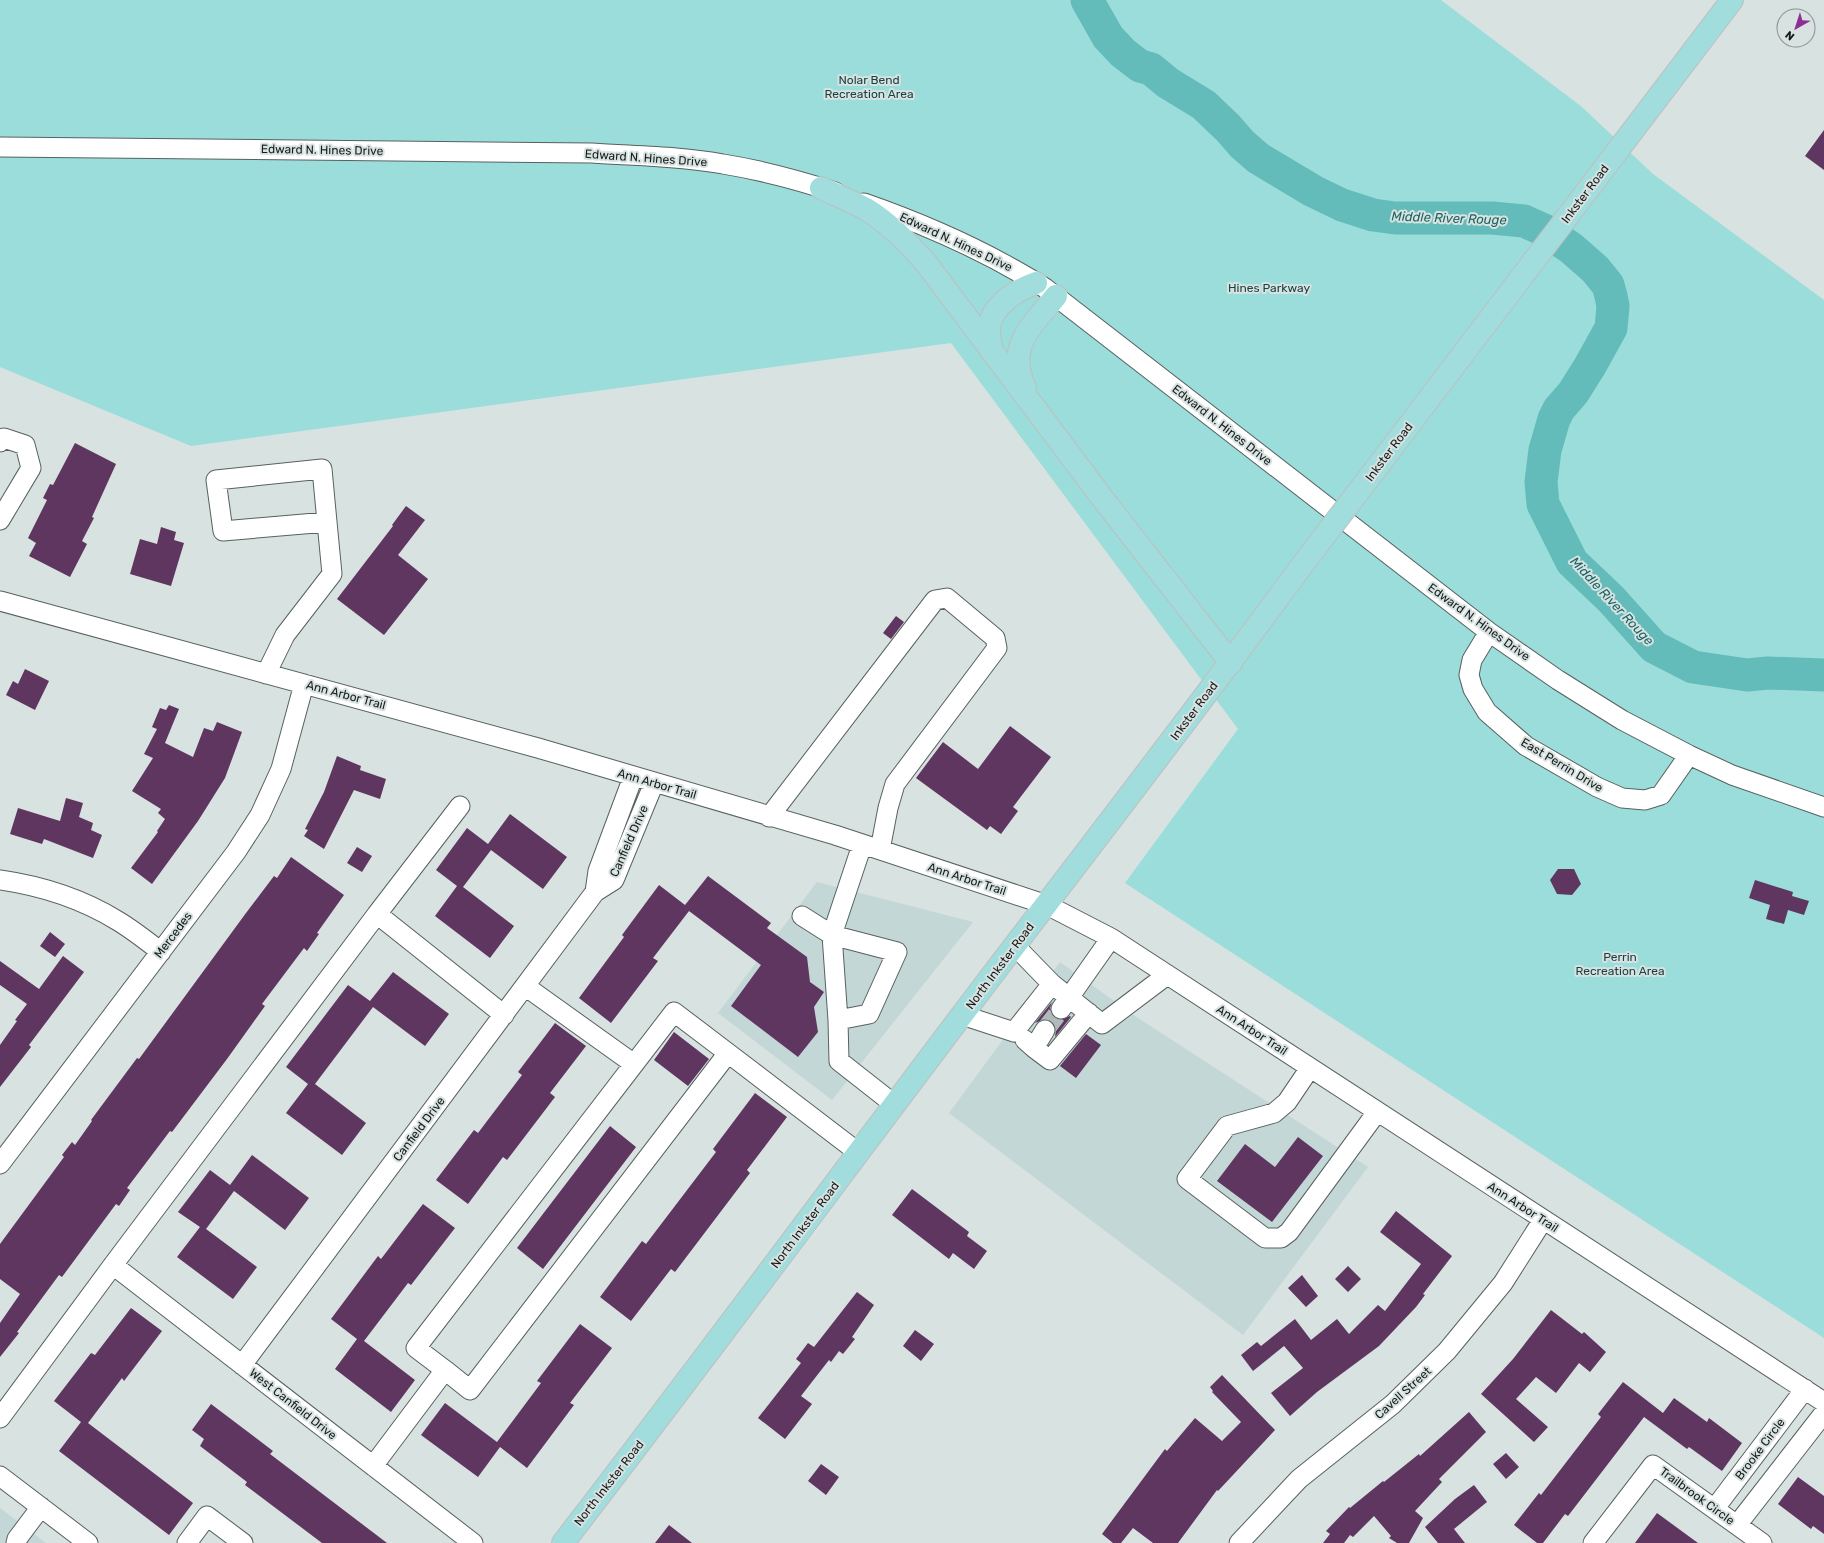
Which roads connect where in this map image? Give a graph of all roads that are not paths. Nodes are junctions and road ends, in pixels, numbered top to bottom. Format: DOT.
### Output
graph roads {
  1 [pos="1732,0"];
  2 [pos="0,147"];
  3 [pos="821,188"];
  4 [pos="1036,283"];
  5 [pos="1056,296"];
  6 [pos="992,352"];
  7 [pos="1032,404"];
  8 [pos="0,442"];
  9 [pos="0,520"];
  10 [pos="327,522"];
  11 [pos="0,600"];
  12 [pos="1489,632"];
  13 [pos="1231,663"];
  14 [pos="266,674"];
  15 [pos="304,684"];
  16 [pos="1689,755"];
  17 [pos="633,777"];
  18 [pos="654,783"];
  19 [pos="460,806"];
  20 [pos="1824,807"];
  21 [pos="769,817"];
  22 [pos="862,845"];
  23 [pos="880,850"];
  24 [pos="0,880"];
  25 [pos="595,892"];
  26 [pos="1047,905"];
  27 [pos="376,914"];
  28 [pos="802,916"];
  29 [pos="832,935"];
  30 [pos="1111,938"];
  31 [pos="1015,946"];
  32 [pos="161,952"];
  33 [pos="1167,975"];
  34 [pos="1052,984"];
  35 [pos="525,986"];
  36 [pos="1065,1003"];
  37 [pos="1088,1013"];
  38 [pos="504,1015"];
  39 [pos="962,1015"];
  40 [pos="838,1020"];
  41 [pos="1045,1030"];
  42 [pos="1014,1032"];
  43 [pos="1034,1048"];
  44 [pos="728,1053"];
  45 [pos="634,1064"];
  46 [pos="1310,1068"];
  47 [pos="895,1105"];
  48 [pos="1378,1112"];
  49 [pos="859,1153"];
  50 [pos="0,1164"];
  51 [pos="1543,1220"];
  52 [pos="113,1265"];
  53 [pos="242,1365"];
  54 [pos="445,1370"];
  55 [pos="1804,1389"];
  56 [pos="1824,1402"];
  57 [pos="1824,1412"];
  58 [pos="0,1418"];
  59 [pos="373,1466"];
  60 [pos="0,1476"];
  61 [pos="41,1507"];
  62 [pos="1715,1508"];
  63 [pos="1738,1525"];
  64 [pos="16,1543"];
  65 [pos="88,1543"];
  66 [pos="187,1543"];
  67 [pos="243,1543"];
  68 [pos="473,1543"];
  69 [pos="562,1543"];
  70 [pos="1239,1543"];
  71 [pos="1594,1543"];
  72 [pos="1762,1543"];
  1 -- 13 [label="main road, Inkster Road, bridge"];
  2 -- 3 [label="street, Edward N. Hines Drive"];
  3 -- 4 [label="street, Edward N. Hines Drive"];
  3 -- 6 [label="main road"];
  4 -- 5 [label="street, Edward N. Hines Drive"];
  4 -- 6 [label="main road"];
  5 -- 7 [label="main road"];
  5 -- 12 [label="street, Edward N. Hines Drive"];
  6 -- 7 [label="main road"];
  7 -- 13 [label="main road"];
  8 -- 9 [label="street"];
  10 -- 10 [label="street"];
  10 -- 14 [label="street"];
  11 -- 14 [label="street, Ann Arbor Trail"];
  12 -- 16 [label="street, Edward N. Hines Drive"];
  12 -- 16 [label="street, East Perrin Drive"];
  13 -- 26 [label="main road, Inkster Road"];
  14 -- 15 [label="street, Ann Arbor Trail"];
  15 -- 17 [label="street, Ann Arbor Trail"];
  15 -- 32 [label="street, Mercedes"];
  16 -- 20 [label="street, Edward N. Hines Drive"];
  17 -- 18 [label="street, Ann Arbor Trail"];
  17 -- 25 [label="street, Canfield Drive"];
  18 -- 21 [label="street, Ann Arbor Trail"];
  18 -- 25 [label="street, Canfield Drive"];
  19 -- 27 [label="street"];
  21 -- 22 [label="street, Ann Arbor Trail"];
  21 -- 23 [label="street"];
  22 -- 23 [label="street, Ann Arbor Trail"];
  22 -- 29 [label="street"];
  23 -- 26 [label="street, Ann Arbor Trail"];
  24 -- 32 [label="street"];
  25 -- 35 [label="street, Canfield Drive"];
  26 -- 30 [label="street, Ann Arbor Trail"];
  26 -- 31 [label="main road, North Inkster Road"];
  27 -- 38 [label="street"];
  27 -- 52 [label="street"];
  28 -- 29 [label="street"];
  29 -- 40 [label="street"];
  29 -- 40 [label="street"];
  30 -- 33 [label="street, Ann Arbor Trail"];
  30 -- 36 [label="street"];
  31 -- 34 [label="street"];
  31 -- 39 [label="main road, North Inkster Road"];
  32 -- 50 [label="street, Mercedes"];
  33 -- 37 [label="street"];
  33 -- 46 [label="street, Ann Arbor Trail"];
  34 -- 36 [label="street"];
  34 -- 42 [label="street"];
  35 -- 38 [label="street, Canfield Drive"];
  35 -- 45 [label="street"];
  36 -- 37 [label="street"];
  37 -- 43 [label="street"];
  38 -- 53 [label="street, Canfield Drive"];
  39 -- 42 [label="street"];
  39 -- 47 [label="main road, North Inkster Road"];
  40 -- 47 [label="street"];
  41 -- 43 [label="street"];
  42 -- 43 [label="street"];
  44 -- 45 [label="street"];
  44 -- 49 [label="street"];
  44 -- 54 [label="street"];
  45 -- 54 [label="street"];
  46 -- 48 [label="street, Ann Arbor Trail"];
  46 -- 48 [label="street"];
  47 -- 49 [label="main road, North Inkster Road"];
  48 -- 51 [label="street, Ann Arbor Trail"];
  49 -- 69 [label="main road, North Inkster Road"];
  51 -- 55 [label="street, Ann Arbor Trail"];
  51 -- 70 [label="street, Cavell Street"];
  52 -- 53 [label="street, West Canfield Drive"];
  52 -- 58 [label="street"];
  53 -- 59 [label="street, West Canfield Drive"];
  54 -- 59 [label="street"];
  55 -- 56 [label="street, Ann Arbor Trail"];
  55 -- 62 [label="street, Brooke Circle"];
  57 -- 63 [label="street"];
  59 -- 68 [label="street, West Canfield Drive"];
  60 -- 61 [label="street"];
  61 -- 64 [label="street"];
  61 -- 65 [label="street"];
  62 -- 63 [label="street, Trailbrook Circle"];
  62 -- 71 [label="street, Trailbrook Circle"];
  63 -- 72 [label="street, Trailbrook Circle"];
  66 -- 67 [label="street"];
}
